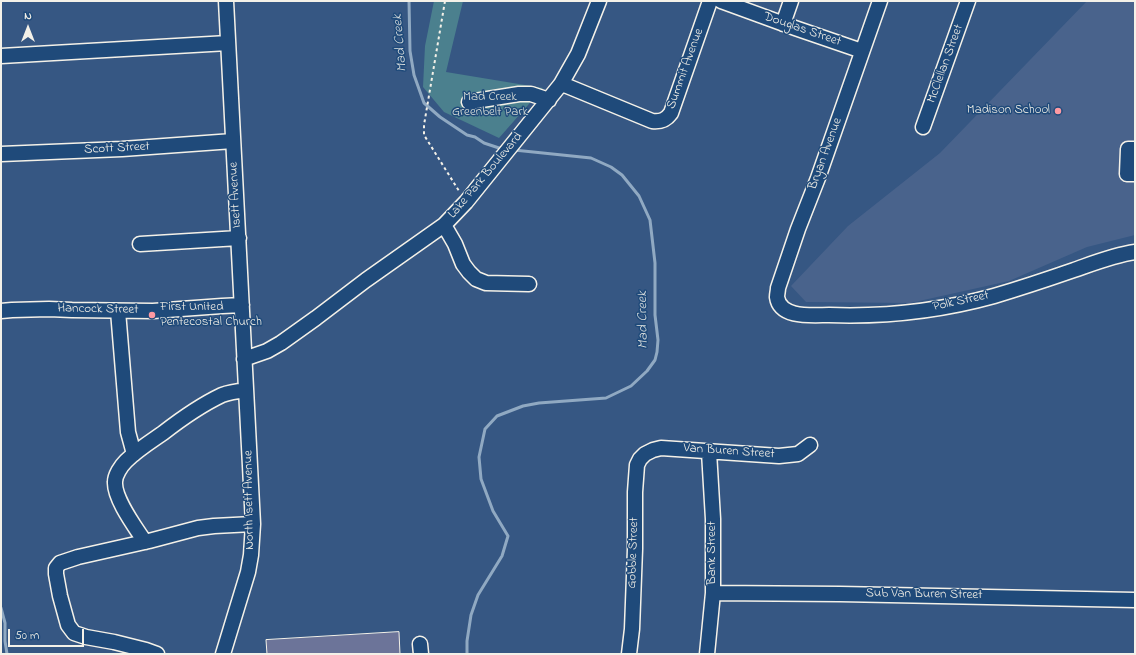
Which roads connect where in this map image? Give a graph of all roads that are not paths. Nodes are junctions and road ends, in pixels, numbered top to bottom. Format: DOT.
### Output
graph roads {
  1 [pos="226,1"];
  2 [pos="599,1"];
  3 [pos="710,1"];
  4 [pos="720,1"];
  5 [pos="791,1"];
  6 [pos="880,1"];
  7 [pos="968,1"];
  8 [pos="783,24"];
  9 [pos="228,43"];
  10 [pos="862,51"];
  11 [pos="1,56"];
  12 [pos="561,84"];
  13 [pos="549,100"];
  14 [pos="469,102"];
  15 [pos="923,127"];
  16 [pos="234,141"];
  17 [pos="1135,149"];
  18 [pos="1,154"];
  19 [pos="1135,174"];
  20 [pos="444,225"];
  21 [pos="238,238"];
  22 [pos="140,244"];
  23 [pos="1135,252"];
  24 [pos="529,284"];
  25 [pos="242,305"];
  26 [pos="782,307"];
  27 [pos="118,311"];
  28 [pos="1,312"];
  29 [pos="244,359"];
  30 [pos="246,390"];
  31 [pos="810,445"];
  32 [pos="709,452"];
  33 [pos="134,454"];
  34 [pos="645,454"];
  35 [pos="253,524"];
  36 [pos="145,542"];
  37 [pos="713,593"];
  38 [pos="1135,600"];
  39 [pos="117,648"];
  40 [pos="157,654"];
  41 [pos="223,654"];
  42 [pos="629,654"];
  43 [pos="707,654"];
  1 -- 9 [label="street, Isett Avenue"];
  2 -- 12 [label="street, Lake Park Boulevard"];
  3 -- 12 [label="street, Summit Avenue"];
  4 -- 8 [label="street, Douglas Street"];
  5 -- 8 [label="street"];
  6 -- 10 [label="street, Bryan Avenue"];
  7 -- 15 [label="street, McClellan Street"];
  8 -- 10 [label="street, Douglas Street"];
  9 -- 11 [label="street"];
  9 -- 16 [label="street, Isett Avenue"];
  10 -- 26 [label="street, Bryan Avenue"];
  12 -- 13 [label="street, Lake Park Boulevard"];
  13 -- 14 [label="street"];
  13 -- 20 [label="street, Lake Park Boulevard"];
  16 -- 18 [label="street, Scott Street"];
  16 -- 21 [label="street, Isett Avenue"];
  17 -- 19 [label="street"];
  20 -- 24 [label="street"];
  20 -- 29 [label="street, Lake Park Boulevard"];
  21 -- 22 [label="street"];
  21 -- 25 [label="street, Isett Avenue"];
  23 -- 26 [label="street, Polk Street"];
  25 -- 27 [label="street, Hancock Street"];
  25 -- 29 [label="street, Isett Avenue"];
  27 -- 28 [label="street, Hancock Street"];
  27 -- 33 [label="street"];
  29 -- 30 [label="street, Isett Avenue"];
  30 -- 33 [label="street"];
  30 -- 35 [label="street, North Isett Avenue"];
  31 -- 32 [label="street, Van Buren Street"];
  32 -- 34 [label="street, Van Buren Street"];
  32 -- 37 [label="street, Bank Street"];
  33 -- 36 [label="street"];
  34 -- 42 [label="street, Gobble Street"];
  35 -- 36 [label="street"];
  35 -- 41 [label="street, North Isett Avenue"];
  36 -- 39 [label="street"];
  37 -- 38 [label="street, Sub Van Buren Street"];
  37 -- 43 [label="street, Bank Street"];
  39 -- 40 [label="street"];
}
